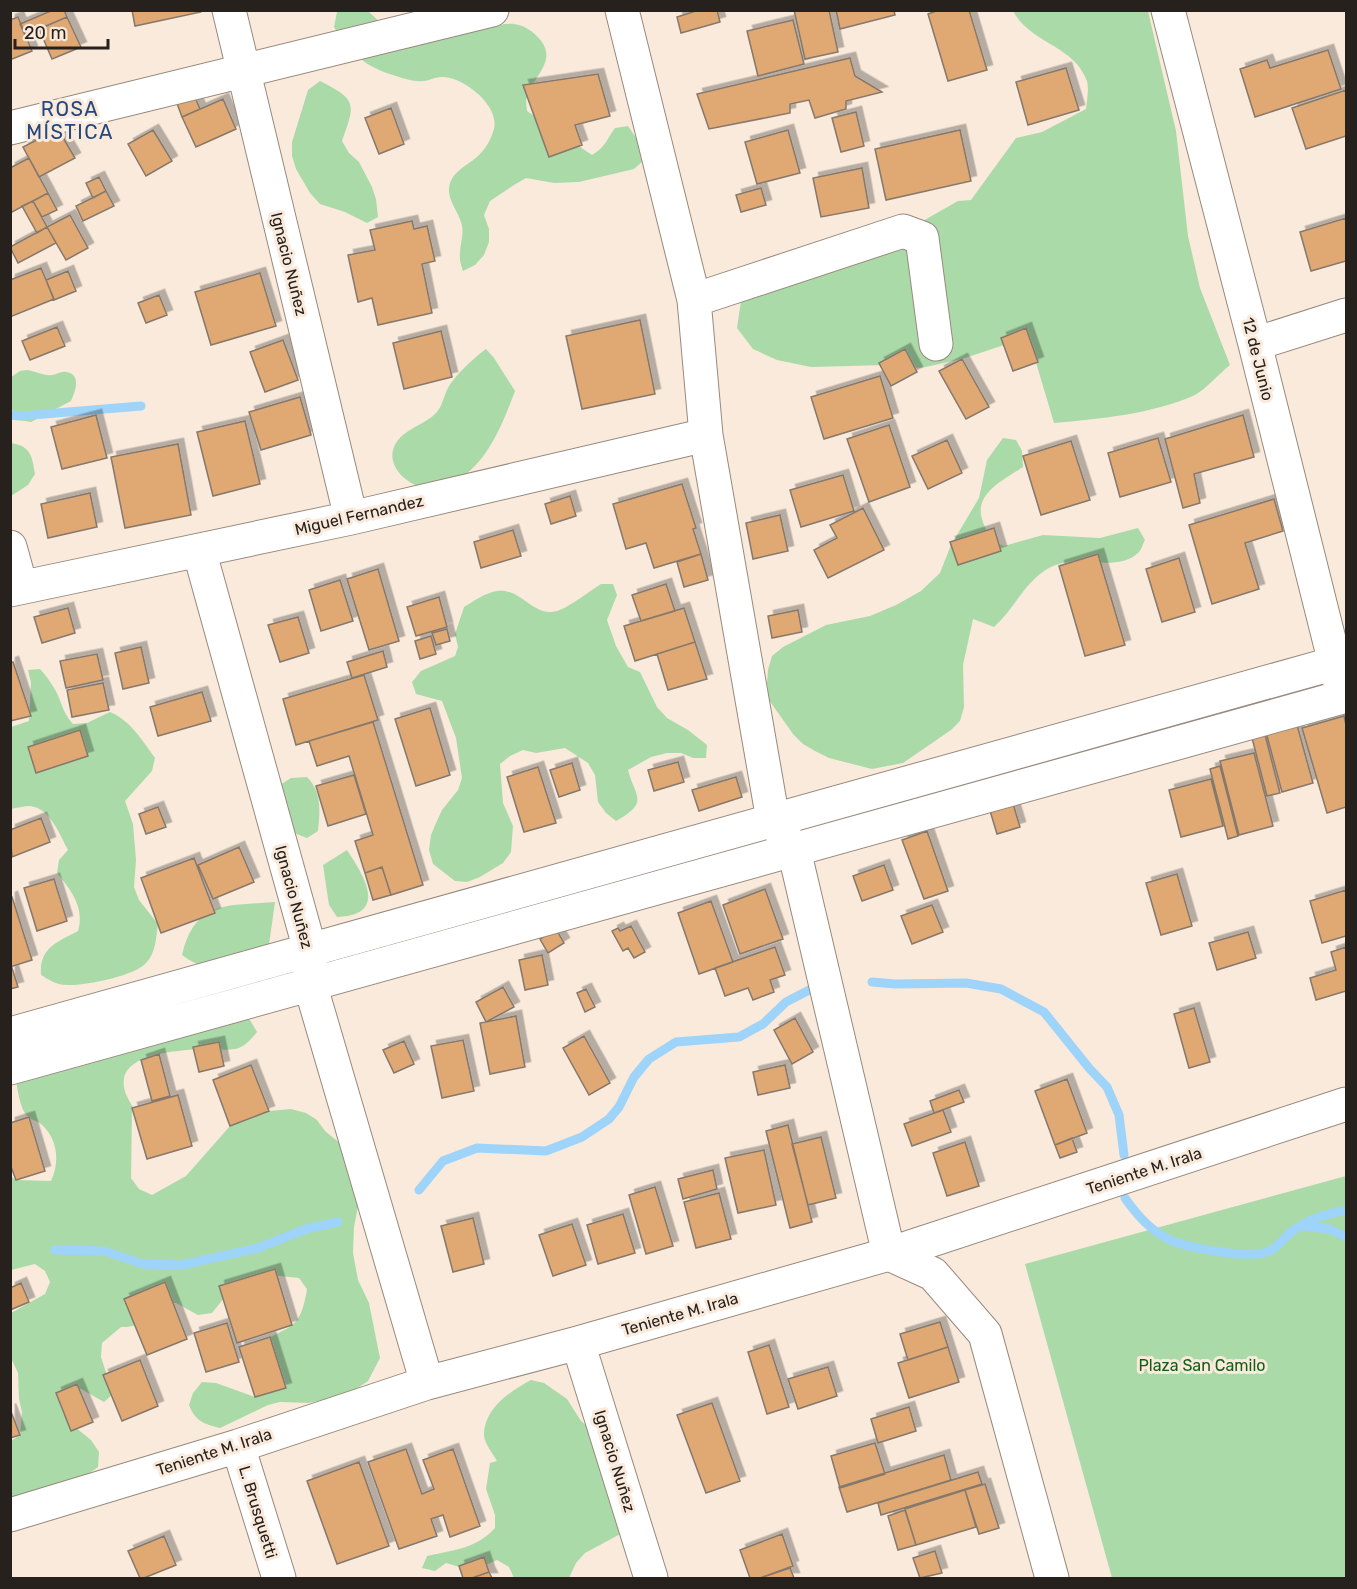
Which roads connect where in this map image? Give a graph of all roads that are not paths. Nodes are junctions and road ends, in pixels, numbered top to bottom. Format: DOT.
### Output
graph roads {
  1 [pos="229,10"];
  2 [pos="492,10"];
  3 [pos="622,10"];
  4 [pos="1168,10"];
  5 [pos="243,72"];
  6 [pos="10,128"];
  7 [pos="694,300"];
  8 [pos="1347,315"];
  9 [pos="936,344"];
  10 [pos="1255,344"];
  11 [pos="706,435"];
  12 [pos="351,518"];
  13 [pos="10,547"];
  14 [pos="199,550"];
  15 [pos="16,589"];
  16 [pos="1340,661"];
  17 [pos="1346,700"];
  18 [pos="772,820"];
  19 [pos="794,850"];
  20 [pos="310,950"];
  21 [pos="310,984"];
  22 [pos="10,1034"];
  23 [pos="10,1068"];
  24 [pos="1347,1104"];
  25 [pos="889,1254"];
  26 [pos="578,1343"];
  27 [pos="426,1383"];
  28 [pos="238,1446"];
  29 [pos="10,1515"];
  30 [pos="279,1578"];
  31 [pos="651,1578"];
  32 [pos="1053,1578"];
  1 -- 5 [label="street, Ignacio Nuñez"];
  2 -- 5 [label="street"];
  3 -- 7 [label="street"];
  4 -- 10 [label="street, 12 de Junio"];
  5 -- 6 [label="street"];
  5 -- 12 [label="street, Ignacio Nuñez"];
  7 -- 9 [label="street"];
  7 -- 11 [label="street"];
  8 -- 10 [label="street"];
  10 -- 16 [label="street, 12 de Junio"];
  11 -- 12 [label="street, Miguel Fernandez"];
  11 -- 18 [label="street"];
  12 -- 14 [label="street, Miguel Fernandez"];
  13 -- 15 [label="street"];
  14 -- 15 [label="street, Miguel Fernandez"];
  14 -- 20 [label="street, Ignacio Nuñez"];
  16 -- 17 [label="street, 12 de Junio"];
  16 -- 18 [label="street"];
  17 -- 19 [label="street"];
  18 -- 19 [label="street"];
  18 -- 20 [label="street"];
  19 -- 21 [label="street"];
  19 -- 25 [label="street"];
  20 -- 21 [label="street, Ignacio Nuñez"];
  20 -- 22 [label="street"];
  21 -- 23 [label="street"];
  21 -- 27 [label="street, Ignacio Nuñez"];
  24 -- 25 [label="street, Teniente M. Irala"];
  25 -- 26 [label="street, Teniente M. Irala"];
  25 -- 32 [label="street"];
  26 -- 27 [label="street, Teniente M. Irala"];
  26 -- 31 [label="street, Ignacio Nuñez"];
  27 -- 28 [label="street, Teniente M. Irala"];
  28 -- 29 [label="street, Teniente M. Irala"];
  28 -- 30 [label="street, L. Brusquetti"];
}
